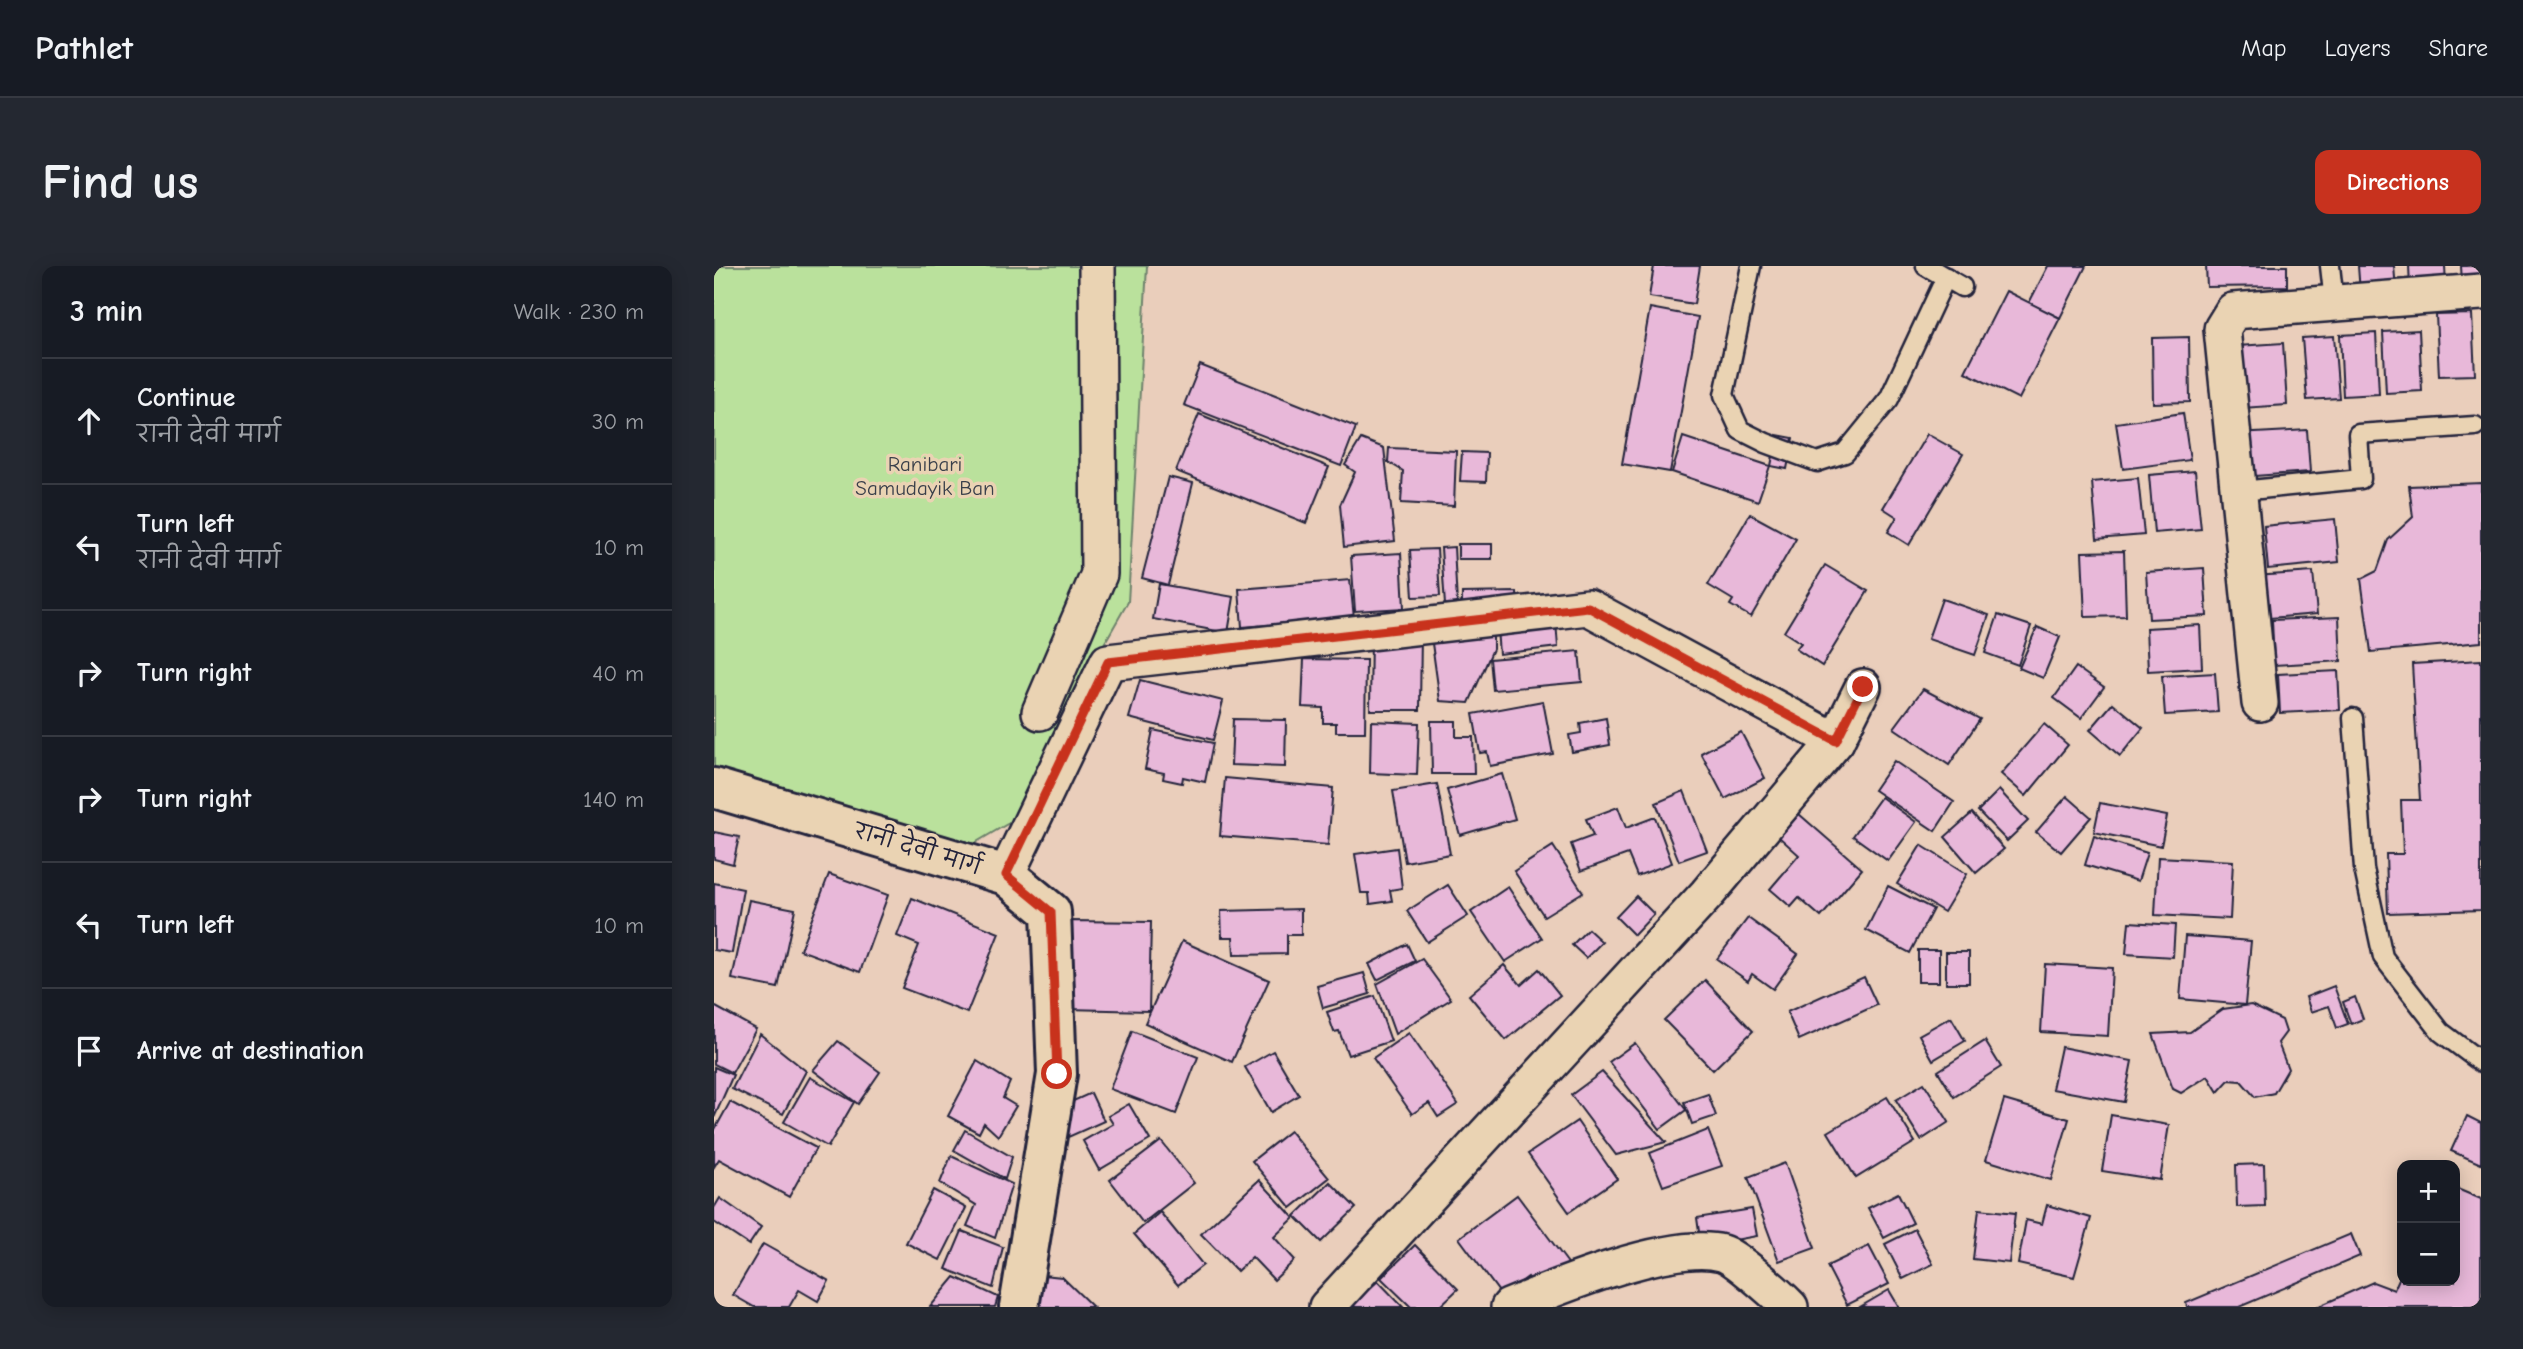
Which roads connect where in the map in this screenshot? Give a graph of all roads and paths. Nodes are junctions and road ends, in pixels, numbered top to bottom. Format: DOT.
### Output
graph roads {
  1 [pos="1097,266"];
  2 [pos="1751,266"];
  3 [pos="1926,266"];
  4 [pos="2330,266"];
  5 [pos="1946,277"];
  6 [pos="1962,287"];
  7 [pos="2481,292"];
  8 [pos="2334,302"];
  9 [pos="2475,426"];
  10 [pos="2240,491"];
  11 [pos="1863,687"];
  12 [pos="2260,703"];
  13 [pos="1040,712"];
  14 [pos="2353,718"];
  15 [pos="1836,741"];
  16 [pos="715,792"];
  17 [pos="1006,875"];
  18 [pos="2481,1062"];
  19 [pos="1570,1295"];
  20 [pos="1019,1307"];
  21 [pos="1327,1307"];
  22 [pos="1509,1307"];
  23 [pos="1790,1307"];
  1 -- 13 [label="street"];
  2 -- 5 [label="lane"];
  3 -- 5 [label="lane"];
  4 -- 8 [label="lane"];
  5 -- 6 [label="lane"];
  7 -- 8 [label="street"];
  8 -- 10 [label="street"];
  9 -- 10 [label="lane"];
  10 -- 12 [label="street"];
  11 -- 15 [label="street"];
  14 -- 18 [label="lane"];
  15 -- 17 [label="street"];
  15 -- 21 [label="street"];
  16 -- 17 [label="street, रानी देवी मार्ग"];
  17 -- 20 [label="street, रानी देवी मार्ग"];
  19 -- 22 [label="street"];
  19 -- 23 [label="street"];
}
